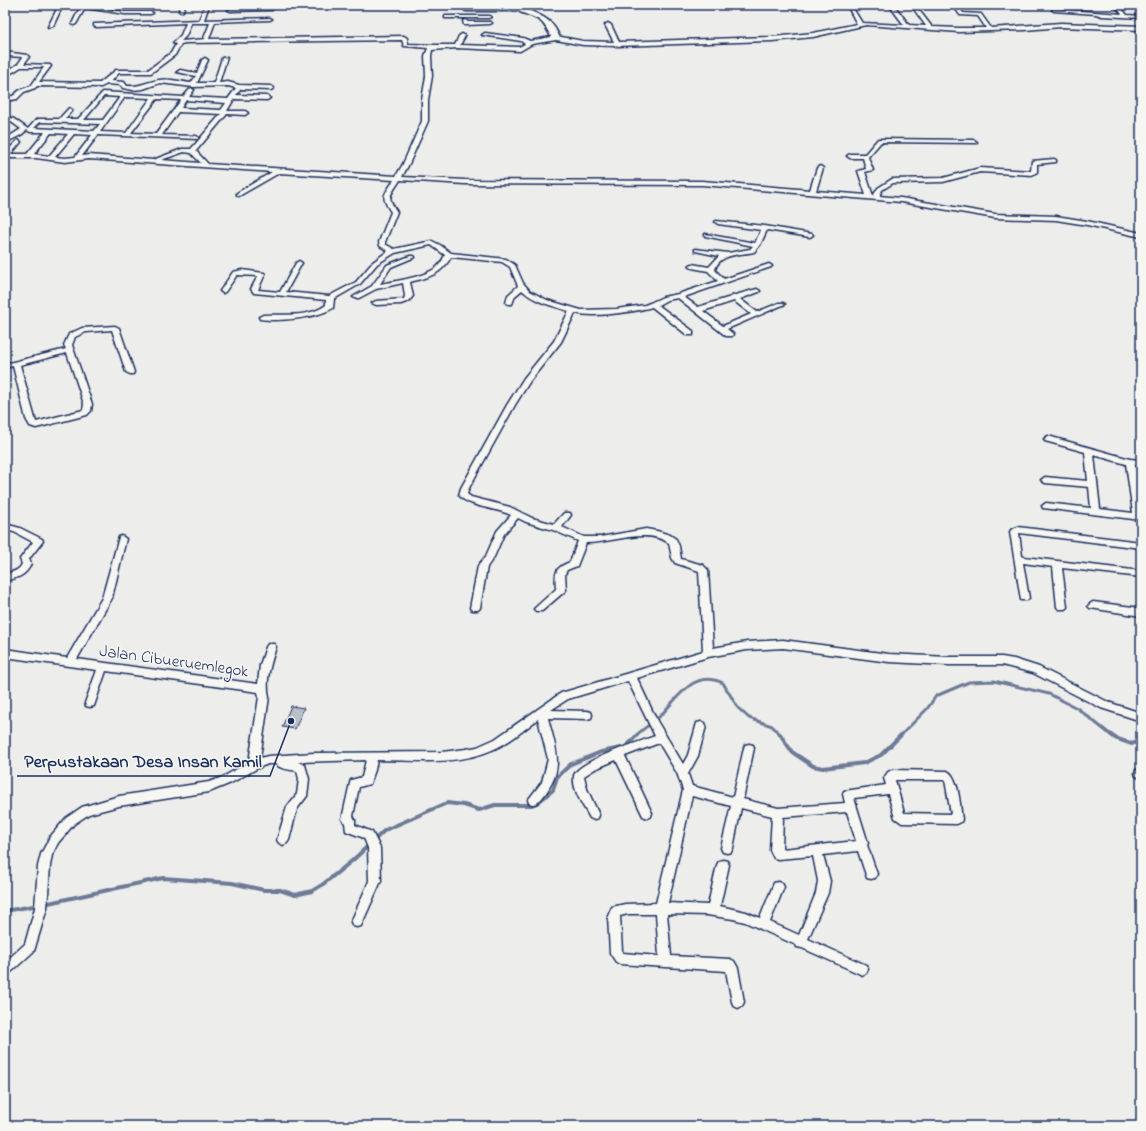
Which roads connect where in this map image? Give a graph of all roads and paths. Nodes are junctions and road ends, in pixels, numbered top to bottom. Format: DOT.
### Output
graph roads {
  1 [pos="61,5"];
  2 [pos="74,5"];
  3 [pos="131,5"];
  4 [pos="183,5"];
  5 [pos="207,5"];
  6 [pos="849,5"];
  7 [pos="891,5"];
  8 [pos="913,5"];
  9 [pos="955,5"];
  10 [pos="1116,5"];
  11 [pos="439,6"];
  12 [pos="83,7"];
  13 [pos="466,7"];
  14 [pos="522,7"];
  15 [pos="107,8"];
  16 [pos="231,8"];
  17 [pos="270,9"];
  18 [pos="1054,10"];
  19 [pos="128,11"];
  20 [pos="1127,16"];
  21 [pos="447,17"];
  22 [pos="489,17"];
  23 [pos="1141,17"];
  24 [pos="270,19"];
  25 [pos="213,20"];
  26 [pos="227,20"];
  27 [pos="176,21"];
  28 [pos="189,21"];
  29 [pos="201,21"];
  30 [pos="463,21"];
  31 [pos="147,22"];
  32 [pos="490,23"];
  33 [pos="926,23"];
  34 [pos="74,24"];
  35 [pos="975,24"];
  36 [pos="608,25"];
  37 [pos="860,25"];
  38 [pos="50,26"];
  39 [pos="907,26"];
  40 [pos="1141,28"];
  41 [pos="931,29"];
  42 [pos="990,29"];
  43 [pos="979,30"];
  44 [pos="462,36"];
  45 [pos="485,36"];
  46 [pos="207,38"];
  47 [pos="556,38"];
  48 [pos="530,43"];
  49 [pos="617,44"];
  50 [pos="457,46"];
  51 [pos="436,47"];
  52 [pos="170,49"];
  53 [pos="5,54"];
  54 [pos="225,58"];
  55 [pos="205,60"];
  56 [pos="20,65"];
  57 [pos="180,72"];
  58 [pos="5,75"];
  59 [pos="199,75"];
  60 [pos="106,82"];
  61 [pos="37,84"];
  62 [pos="216,84"];
  63 [pos="235,86"];
  64 [pos="192,87"];
  65 [pos="271,88"];
  66 [pos="124,95"];
  67 [pos="156,96"];
  68 [pos="185,98"];
  69 [pos="266,98"];
  70 [pos="5,99"];
  71 [pos="231,99"];
  72 [pos="69,110"];
  73 [pos="177,110"];
  74 [pos="223,112"];
  75 [pos="245,113"];
  76 [pos="5,118"];
  77 [pos="61,120"];
  78 [pos="80,121"];
  79 [pos="104,122"];
  80 [pos="50,131"];
  81 [pos="72,132"];
  82 [pos="95,133"];
  83 [pos="127,135"];
  84 [pos="158,136"];
  85 [pos="196,138"];
  86 [pos="5,141"];
  87 [pos="18,142"];
  88 [pos="974,142"];
  89 [pos="184,150"];
  90 [pos="193,151"];
  91 [pos="5,156"];
  92 [pos="28,156"];
  93 [pos="850,156"];
  94 [pos="865,156"];
  95 [pos="50,158"];
  96 [pos="89,158"];
  97 [pos="161,158"];
  98 [pos="77,159"];
  99 [pos="153,161"];
  100 [pos="1054,161"];
  101 [pos="205,164"];
  102 [pos="820,168"];
  103 [pos="278,171"];
  104 [pos="398,178"];
  105 [pos="813,192"];
  106 [pos="240,194"];
  107 [pos="873,198"];
  108 [pos="718,222"];
  109 [pos="764,229"];
  110 [pos="810,234"];
  111 [pos="707,235"];
  112 [pos="1141,235"];
  113 [pos="757,245"];
  114 [pos="697,250"];
  115 [pos="393,251"];
  116 [pos="449,255"];
  117 [pos="727,255"];
  118 [pos="412,257"];
  119 [pos="299,263"];
  120 [pos="692,266"];
  121 [pos="769,266"];
  122 [pos="711,269"];
  123 [pos="406,280"];
  124 [pos="722,281"];
  125 [pos="522,286"];
  126 [pos="374,287"];
  127 [pos="223,291"];
  128 [pos="757,291"];
  129 [pos="282,294"];
  130 [pos="679,296"];
  131 [pos="357,297"];
  132 [pos="734,297"];
  133 [pos="330,298"];
  134 [pos="376,303"];
  135 [pos="510,303"];
  136 [pos="781,304"];
  137 [pos="653,305"];
  138 [pos="573,310"];
  139 [pos="697,310"];
  140 [pos="754,314"];
  141 [pos="263,317"];
  142 [pos="722,329"];
  143 [pos="690,333"];
  144 [pos="729,334"];
  145 [pos="70,350"];
  146 [pos="16,364"];
  147 [pos="5,366"];
  148 [pos="130,372"];
  149 [pos="1048,440"];
  150 [pos="1089,450"];
  151 [pos="1130,462"];
  152 [pos="1141,463"];
  153 [pos="1045,480"];
  154 [pos="1093,484"];
  155 [pos="1137,488"];
  156 [pos="1046,506"];
  157 [pos="1096,512"];
  158 [pos="517,514"];
  159 [pos="567,514"];
  160 [pos="1140,516"];
  161 [pos="5,527"];
  162 [pos="556,528"];
  163 [pos="122,539"];
  164 [pos="583,540"];
  165 [pos="1141,545"];
  166 [pos="1018,559"];
  167 [pos="1057,564"];
  168 [pos="1141,574"];
  169 [pos="5,578"];
  170 [pos="1024,598"];
  171 [pos="1062,606"];
  172 [pos="1093,606"];
  173 [pos="475,608"];
  174 [pos="539,609"];
  175 [pos="1141,612"];
  176 [pos="272,647"];
  177 [pos="5,653"];
  178 [pos="708,653"];
  179 [pos="70,662"];
  180 [pos="103,667"];
  181 [pos="631,676"];
  182 [pos="262,689"];
  183 [pos="90,702"];
  184 [pos="538,715"];
  185 [pos="587,715"];
  186 [pos="1141,717"];
  187 [pos="701,726"];
  188 [pos="661,738"];
  189 [pos="749,748"];
  190 [pos="619,755"];
  191 [pos="372,756"];
  192 [pos="279,759"];
  193 [pos="254,764"];
  194 [pos="683,773"];
  195 [pos="891,789"];
  196 [pos="688,790"];
  197 [pos="533,800"];
  198 [pos="737,803"];
  199 [pos="850,807"];
  200 [pos="778,813"];
  201 [pos="647,814"];
  202 [pos="594,815"];
  203 [pos="283,840"];
  204 [pos="861,845"];
  205 [pos="726,848"];
  206 [pos="817,851"];
  207 [pos="723,865"];
  208 [pos="871,874"];
  209 [pos="778,886"];
  210 [pos="661,908"];
  211 [pos="713,910"];
  212 [pos="357,922"];
  213 [pos="763,925"];
  214 [pos="801,943"];
  215 [pos="666,962"];
  216 [pos="5,970"];
  217 [pos="862,970"];
  218 [pos="738,1002"];
  1 -- 38 [label="street"];
  2 -- 12 [label="street"];
  3 -- 19 [label="street"];
  4 -- 27 [label="street"];
  5 -- 29 [label="street"];
  6 -- 37 [label="street"];
  7 -- 39 [label="street"];
  8 -- 33 [label="street"];
  9 -- 42 [label="street"];
  10 -- 20 [label="street"];
  11 -- 13 [label="street"];
  12 -- 15 [label="street"];
  12 -- 34 [label="street"];
  13 -- 14 [label="street"];
  13 -- 30 [label="street"];
  14 -- 47 [label="street"];
  15 -- 31 [label="street"];
  15 -- 31 [label="street"];
  16 -- 17 [label="street"];
  16 -- 26 [label="street"];
  18 -- 20 [label="street"];
  20 -- 23 [label="street"];
  21 -- 30 [label="street"];
  22 -- 30 [label="street"];
  24 -- 26 [label="street"];
  25 -- 26 [label="street"];
  25 -- 29 [label="street"];
  25 -- 46 [label="street"];
  27 -- 28 [label="street"];
  27 -- 31 [label="street"];
  28 -- 29 [label="street"];
  28 -- 52 [label="street"];
  30 -- 32 [label="street"];
  33 -- 39 [label="street"];
  33 -- 41 [label="street"];
  35 -- 43 [label="street"];
  36 -- 49 [label="street"];
  37 -- 39 [label="street"];
  37 -- 49 [label="street"];
  39 -- 41 [label="street"];
  40 -- 42 [label="street"];
  41 -- 43 [label="street"];
  42 -- 43 [label="street"];
  44 -- 50 [label="street"];
  45 -- 48 [label="street"];
  47 -- 48 [label="street"];
  47 -- 49 [label="street"];
  48 -- 50 [label="street"];
  50 -- 51 [label="street"];
  51 -- 60 [label="street"];
  51 -- 104 [label="street"];
  53 -- 56 [label="street"];
  54 -- 62 [label="street"];
  55 -- 59 [label="street"];
  56 -- 58 [label="street"];
  56 -- 61 [label="street"];
  57 -- 59 [label="street"];
  59 -- 64 [label="street"];
  60 -- 61 [label="street"];
  60 -- 64 [label="street"];
  61 -- 70 [label="street"];
  62 -- 63 [label="street"];
  62 -- 64 [label="street"];
  63 -- 65 [label="street"];
  63 -- 71 [label="street"];
  64 -- 68 [label="street"];
  66 -- 67 [label="street"];
  66 -- 78 [label="street"];
  66 -- 79 [label="street"];
  67 -- 68 [label="street"];
  67 -- 83 [label="street"];
  68 -- 71 [label="street"];
  68 -- 73 [label="street"];
  69 -- 71 [label="street"];
  71 -- 74 [label="street"];
  72 -- 77 [label="street"];
  73 -- 74 [label="street"];
  73 -- 84 [label="street"];
  74 -- 75 [label="street"];
  74 -- 85 [label="street"];
  74 -- 90 [label="street"];
  76 -- 86 [label="street"];
  77 -- 78 [label="street"];
  77 -- 80 [label="street"];
  78 -- 79 [label="street"];
  79 -- 82 [label="street"];
  80 -- 81 [label="street"];
  80 -- 92 [label="street"];
  81 -- 82 [label="street"];
  81 -- 95 [label="street"];
  82 -- 83 [label="street"];
  82 -- 98 [label="street"];
  83 -- 84 [label="street"];
  84 -- 85 [label="street"];
  85 -- 89 [label="street"];
  87 -- 91 [label="street"];
  88 -- 94 [label="street"];
  89 -- 90 [label="street"];
  89 -- 97 [label="street"];
  90 -- 101 [label="street"];
  91 -- 92 [label="street"];
  92 -- 95 [label="street"];
  93 -- 94 [label="street"];
  94 -- 107 [label="street"];
  95 -- 98 [label="street"];
  96 -- 97 [label="street"];
  96 -- 98 [label="street"];
  96 -- 99 [label="street"];
  97 -- 99 [label="street"];
  99 -- 103 [label="street"];
  100 -- 107 [label="street"];
  102 -- 105 [label="street"];
  103 -- 104 [label="street"];
  103 -- 106 [label="street"];
  104 -- 105 [label="street"];
  104 -- 115 [label="street"];
  105 -- 107 [label="street"];
  107 -- 112 [label="street"];
  108 -- 109 [label="street"];
  109 -- 110 [label="street"];
  109 -- 113 [label="street"];
  111 -- 113 [label="street"];
  113 -- 117 [label="street"];
  114 -- 117 [label="street"];
  115 -- 116 [label="street"];
  115 -- 133 [label="street"];
  116 -- 123 [label="street"];
  116 -- 125 [label="street"];
  117 -- 122 [label="street"];
  118 -- 126 [label="street"];
  119 -- 129 [label="street"];
  120 -- 122 [label="street"];
  121 -- 124 [label="street"];
  122 -- 124 [label="street"];
  123 -- 126 [label="street"];
  123 -- 134 [label="street"];
  124 -- 130 [label="street"];
  125 -- 135 [label="street"];
  125 -- 138 [label="street"];
  126 -- 131 [label="street"];
  127 -- 129 [label="street"];
  128 -- 132 [label="street"];
  129 -- 133 [label="street"];
  130 -- 137 [label="street"];
  130 -- 139 [label="street"];
  132 -- 139 [label="street"];
  132 -- 140 [label="street"];
  133 -- 141 [label="street"];
  136 -- 140 [label="street"];
  137 -- 138 [label="street"];
  137 -- 143 [label="street"];
  138 -- 158 [label="street"];
  139 -- 142 [label="street"];
  140 -- 142 [label="street"];
  142 -- 144 [label="street"];
  145 -- 146 [label="street"];
  145 -- 146 [label="street"];
  145 -- 148 [label="street"];
  146 -- 147 [label="street"];
  149 -- 150 [label="street"];
  150 -- 151 [label="street"];
  150 -- 154 [label="street"];
  151 -- 152 [label="street"];
  151 -- 155 [label="street"];
  153 -- 154 [label="street"];
  154 -- 157 [label="street"];
  155 -- 160 [label="street"];
  156 -- 157 [label="street"];
  157 -- 160 [label="street"];
  158 -- 162 [label="street"];
  158 -- 173 [label="street"];
  159 -- 162 [label="street"];
  161 -- 169 [label="street"];
  162 -- 164 [label="street"];
  163 -- 179 [label="street"];
  164 -- 174 [label="street"];
  164 -- 178 [label="street"];
  165 -- 166 [label="street"];
  166 -- 167 [label="street"];
  166 -- 170 [label="street"];
  167 -- 168 [label="street"];
  167 -- 171 [label="street"];
  172 -- 175 [label="street"];
  176 -- 182 [label="street"];
  177 -- 179 [label="street, Jalan Cibueruemlegok"];
  178 -- 181 [label="street"];
  178 -- 186 [label="street"];
  179 -- 180 [label="street, Jalan Cibueruemlegok"];
  180 -- 182 [label="street, Jalan Cibueruemlegok"];
  180 -- 183 [label="street"];
  181 -- 184 [label="street"];
  181 -- 188 [label="street"];
  182 -- 193 [label="street, Jalan Cibueruemlegok"];
  184 -- 185 [label="street"];
  184 -- 191 [label="street"];
  184 -- 197 [label="street"];
  187 -- 194 [label="street"];
  188 -- 190 [label="street"];
  188 -- 194 [label="street"];
  189 -- 198 [label="street"];
  190 -- 201 [label="street"];
  190 -- 202 [label="street"];
  191 -- 192 [label="street"];
  191 -- 212 [label="street"];
  192 -- 193 [label="street"];
  192 -- 203 [label="street"];
  193 -- 216 [label="street"];
  194 -- 196 [label="street"];
  195 -- 195 [label="street"];
  195 -- 199 [label="street"];
  196 -- 198 [label="street"];
  196 -- 210 [label="street"];
  198 -- 200 [label="street"];
  198 -- 205 [label="street"];
  199 -- 200 [label="street"];
  199 -- 204 [label="street"];
  200 -- 206 [label="street"];
  204 -- 206 [label="street"];
  204 -- 208 [label="street"];
  206 -- 214 [label="street"];
  207 -- 211 [label="street"];
  209 -- 213 [label="street"];
  210 -- 211 [label="street"];
  210 -- 215 [label="street"];
  210 -- 215 [label="street"];
  211 -- 213 [label="street"];
  213 -- 214 [label="street"];
  214 -- 217 [label="street"];
  215 -- 218 [label="street"];
}
